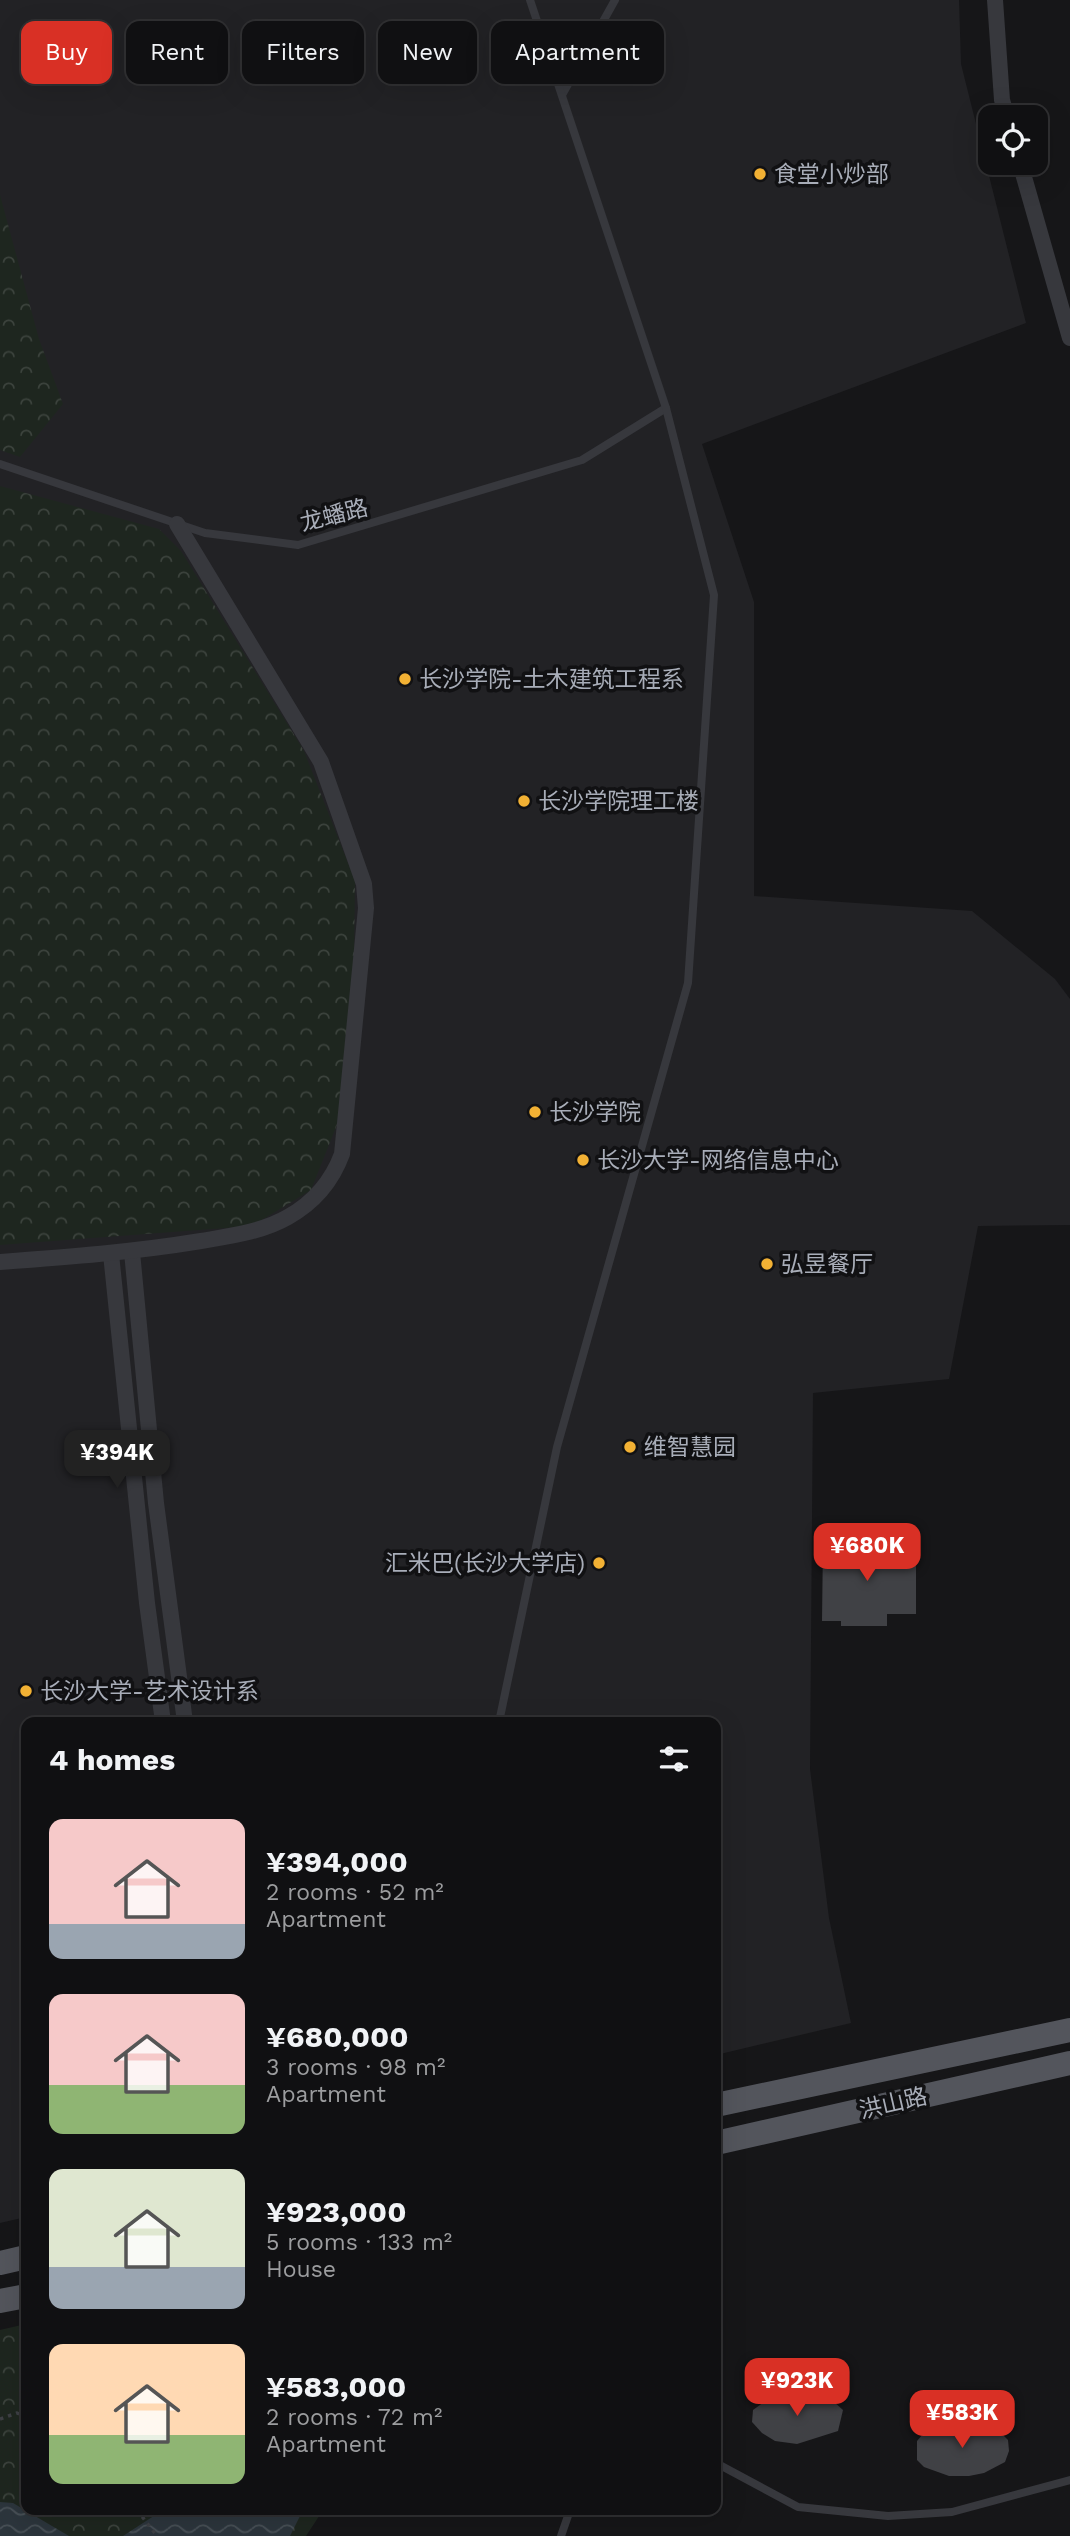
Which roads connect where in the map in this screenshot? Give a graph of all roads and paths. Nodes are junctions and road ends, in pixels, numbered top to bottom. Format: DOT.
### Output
graph roads {
  1 [pos="530,0"];
  2 [pos="615,0"];
  3 [pos="995,0"];
  4 [pos="562,95"];
  5 [pos="1003,105"];
  6 [pos="1023,175"];
  7 [pos="1070,338"];
  8 [pos="666,408"];
  9 [pos="0,464"];
  10 [pos="177,524"];
  11 [pos="132,1252"];
  12 [pos="111,1254"];
  13 [pos="0,1262"];
  14 [pos="162,1717"];
  15 [pos="183,1717"];
  16 [pos="500,1717"];
  17 [pos="1070,2030"];
  18 [pos="1070,2063"];
  19 [pos="721,2104"];
  20 [pos="721,2142"];
  21 [pos="21,2258"];
  22 [pos="0,2263"];
  23 [pos="21,2297"];
  24 [pos="0,2301"];
  25 [pos="21,2415"];
  26 [pos="0,2419"];
  27 [pos="721,2466"];
  28 [pos="1070,2480"];
  29 [pos="141,2515"];
  30 [pos="568,2515"];
  31 [pos="157,2536"];
  32 [pos="561,2536"];
  1 -- 4 [label="lane"];
  2 -- 4 [label="lane"];
  3 -- 5 [label="street"];
  4 -- 8 [label="lane"];
  6 -- 7 [label="street"];
  8 -- 10 [label="lane, 龙蟠路"];
  8 -- 16 [label="lane"];
  9 -- 10 [label="lane, 龙蟠路"];
  10 -- 11 [label="street"];
  11 -- 12 [label="street"];
  11 -- 15 [label="street"];
  12 -- 13 [label="street"];
  12 -- 14 [label="street"];
  17 -- 19 [label="main road, 洪山路"];
  18 -- 20 [label="main road, 洪山路"];
  21 -- 22 [label="main road"];
  23 -- 24 [label="main road"];
  25 -- 26 [label="path"];
  27 -- 28 [label="lane"];
  29 -- 31 [label="path"];
  30 -- 32 [label="lane"];
}
